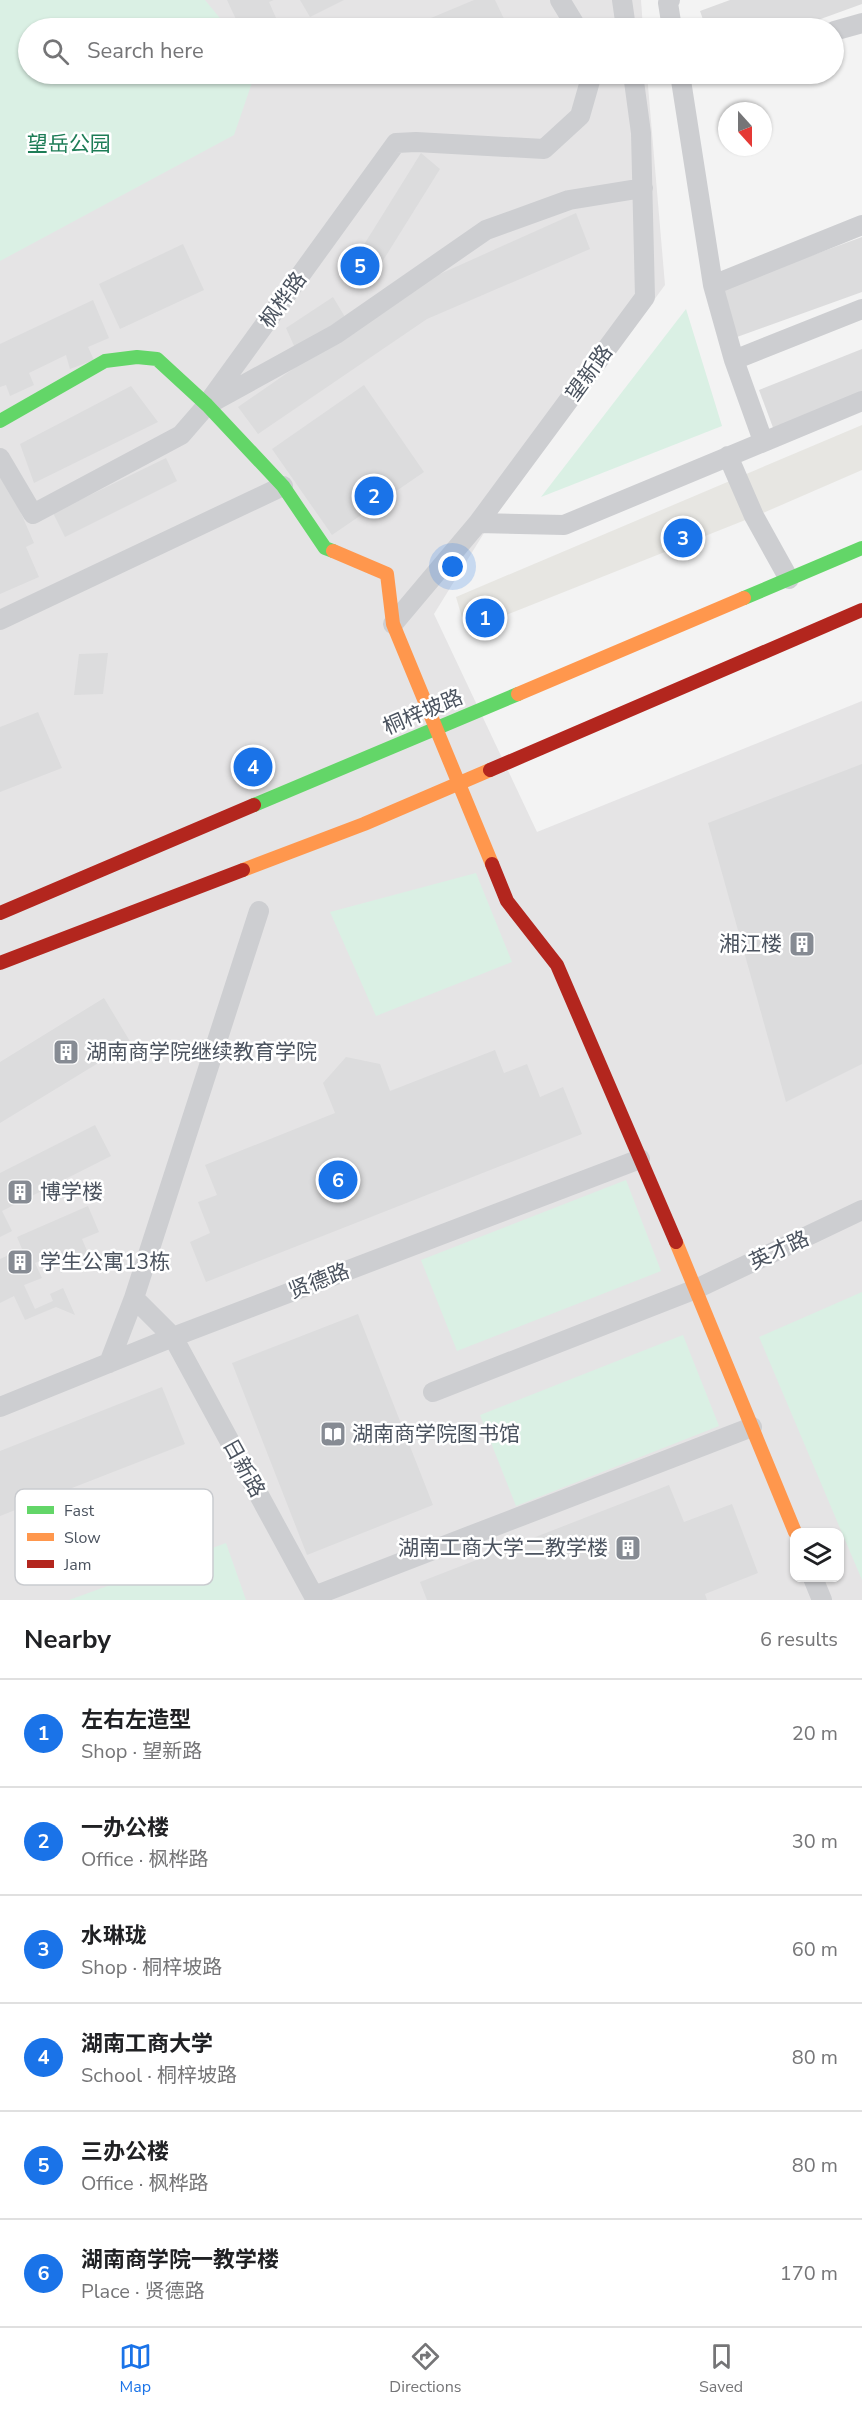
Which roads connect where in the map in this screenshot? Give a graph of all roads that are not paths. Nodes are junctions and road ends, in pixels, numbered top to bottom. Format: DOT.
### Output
graph roads {
  1 [pos="561,0"];
  2 [pos="622,0"];
  3 [pos="670,0"];
  4 [pos="572,18"];
  5 [pos="625,18"];
  6 [pos="670,18"];
  7 [pos="862,23"];
  8 [pos="844,28"];
  9 [pos="589,84"];
  10 [pos="634,84"];
  11 [pos="682,84"];
  12 [pos="643,189"];
  13 [pos="862,225"];
  14 [pos="713,285"];
  15 [pos="862,309"];
  16 [pos="734,360"];
  17 [pos="862,401"];
  18 [pos="207,405"];
  19 [pos="0,421"];
  20 [pos="763,441"];
  21 [pos="728,456"];
  22 [pos="0,458"];
  23 [pos="283,486"];
  24 [pos="478,523"];
  25 [pos="862,548"];
  26 [pos="789,579"];
  27 [pos="862,610"];
  28 [pos="0,620"];
  29 [pos="393,624"];
  30 [pos="260,911"];
  31 [pos="0,913"];
  32 [pos="0,963"];
  33 [pos="640,1159"];
  34 [pos="862,1210"];
  35 [pos="696,1289"];
  36 [pos="134,1298"];
  37 [pos="172,1336"];
  38 [pos="109,1363"];
  39 [pos="433,1392"];
  40 [pos="0,1407"];
  41 [pos="752,1426"];
  42 [pos="793,1528"];
  43 [pos="815,1582"];
  44 [pos="315,1598"];
  45 [pos="822,1600"];
  1 -- 4 [label="street"];
  2 -- 5 [label="street"];
  3 -- 6 [label="street"];
  7 -- 8 [label="street"];
  9 -- 18 [label="street, 枫桦路"];
  10 -- 12 [label="street, 望新路"];
  11 -- 14 [label="street"];
  12 -- 18 [label="street"];
  12 -- 24 [label="street, 望新路"];
  13 -- 14 [label="street"];
  14 -- 16 [label="street"];
  15 -- 16 [label="street"];
  16 -- 20 [label="street"];
  17 -- 20 [label="street"];
  18 -- 19 [label="main road"];
  18 -- 22 [label="street"];
  18 -- 23 [label="main road"];
  20 -- 21 [label="street"];
  21 -- 24 [label="street"];
  21 -- 26 [label="street"];
  23 -- 28 [label="street"];
  23 -- 29 [label="main road"];
  24 -- 29 [label="street, 望新路"];
  25 -- 26 [label="main road, 桐梓坡路"];
  26 -- 31 [label="main road, 桐梓坡路"];
  27 -- 32 [label="main road"];
  29 -- 33 [label="main road"];
  30 -- 36 [label="street"];
  33 -- 35 [label="main road"];
  33 -- 37 [label="street, 贤德路"];
  34 -- 35 [label="street, 英才路"];
  35 -- 39 [label="street, 英才路"];
  35 -- 41 [label="main road"];
  36 -- 37 [label="street, 日新路"];
  36 -- 38 [label="street"];
  37 -- 38 [label="street, 贤德路"];
  37 -- 44 [label="street, 日新路"];
  38 -- 40 [label="street, 贤德路"];
  41 -- 42 [label="main road"];
  41 -- 44 [label="street"];
  43 -- 45 [label="street"];
}
